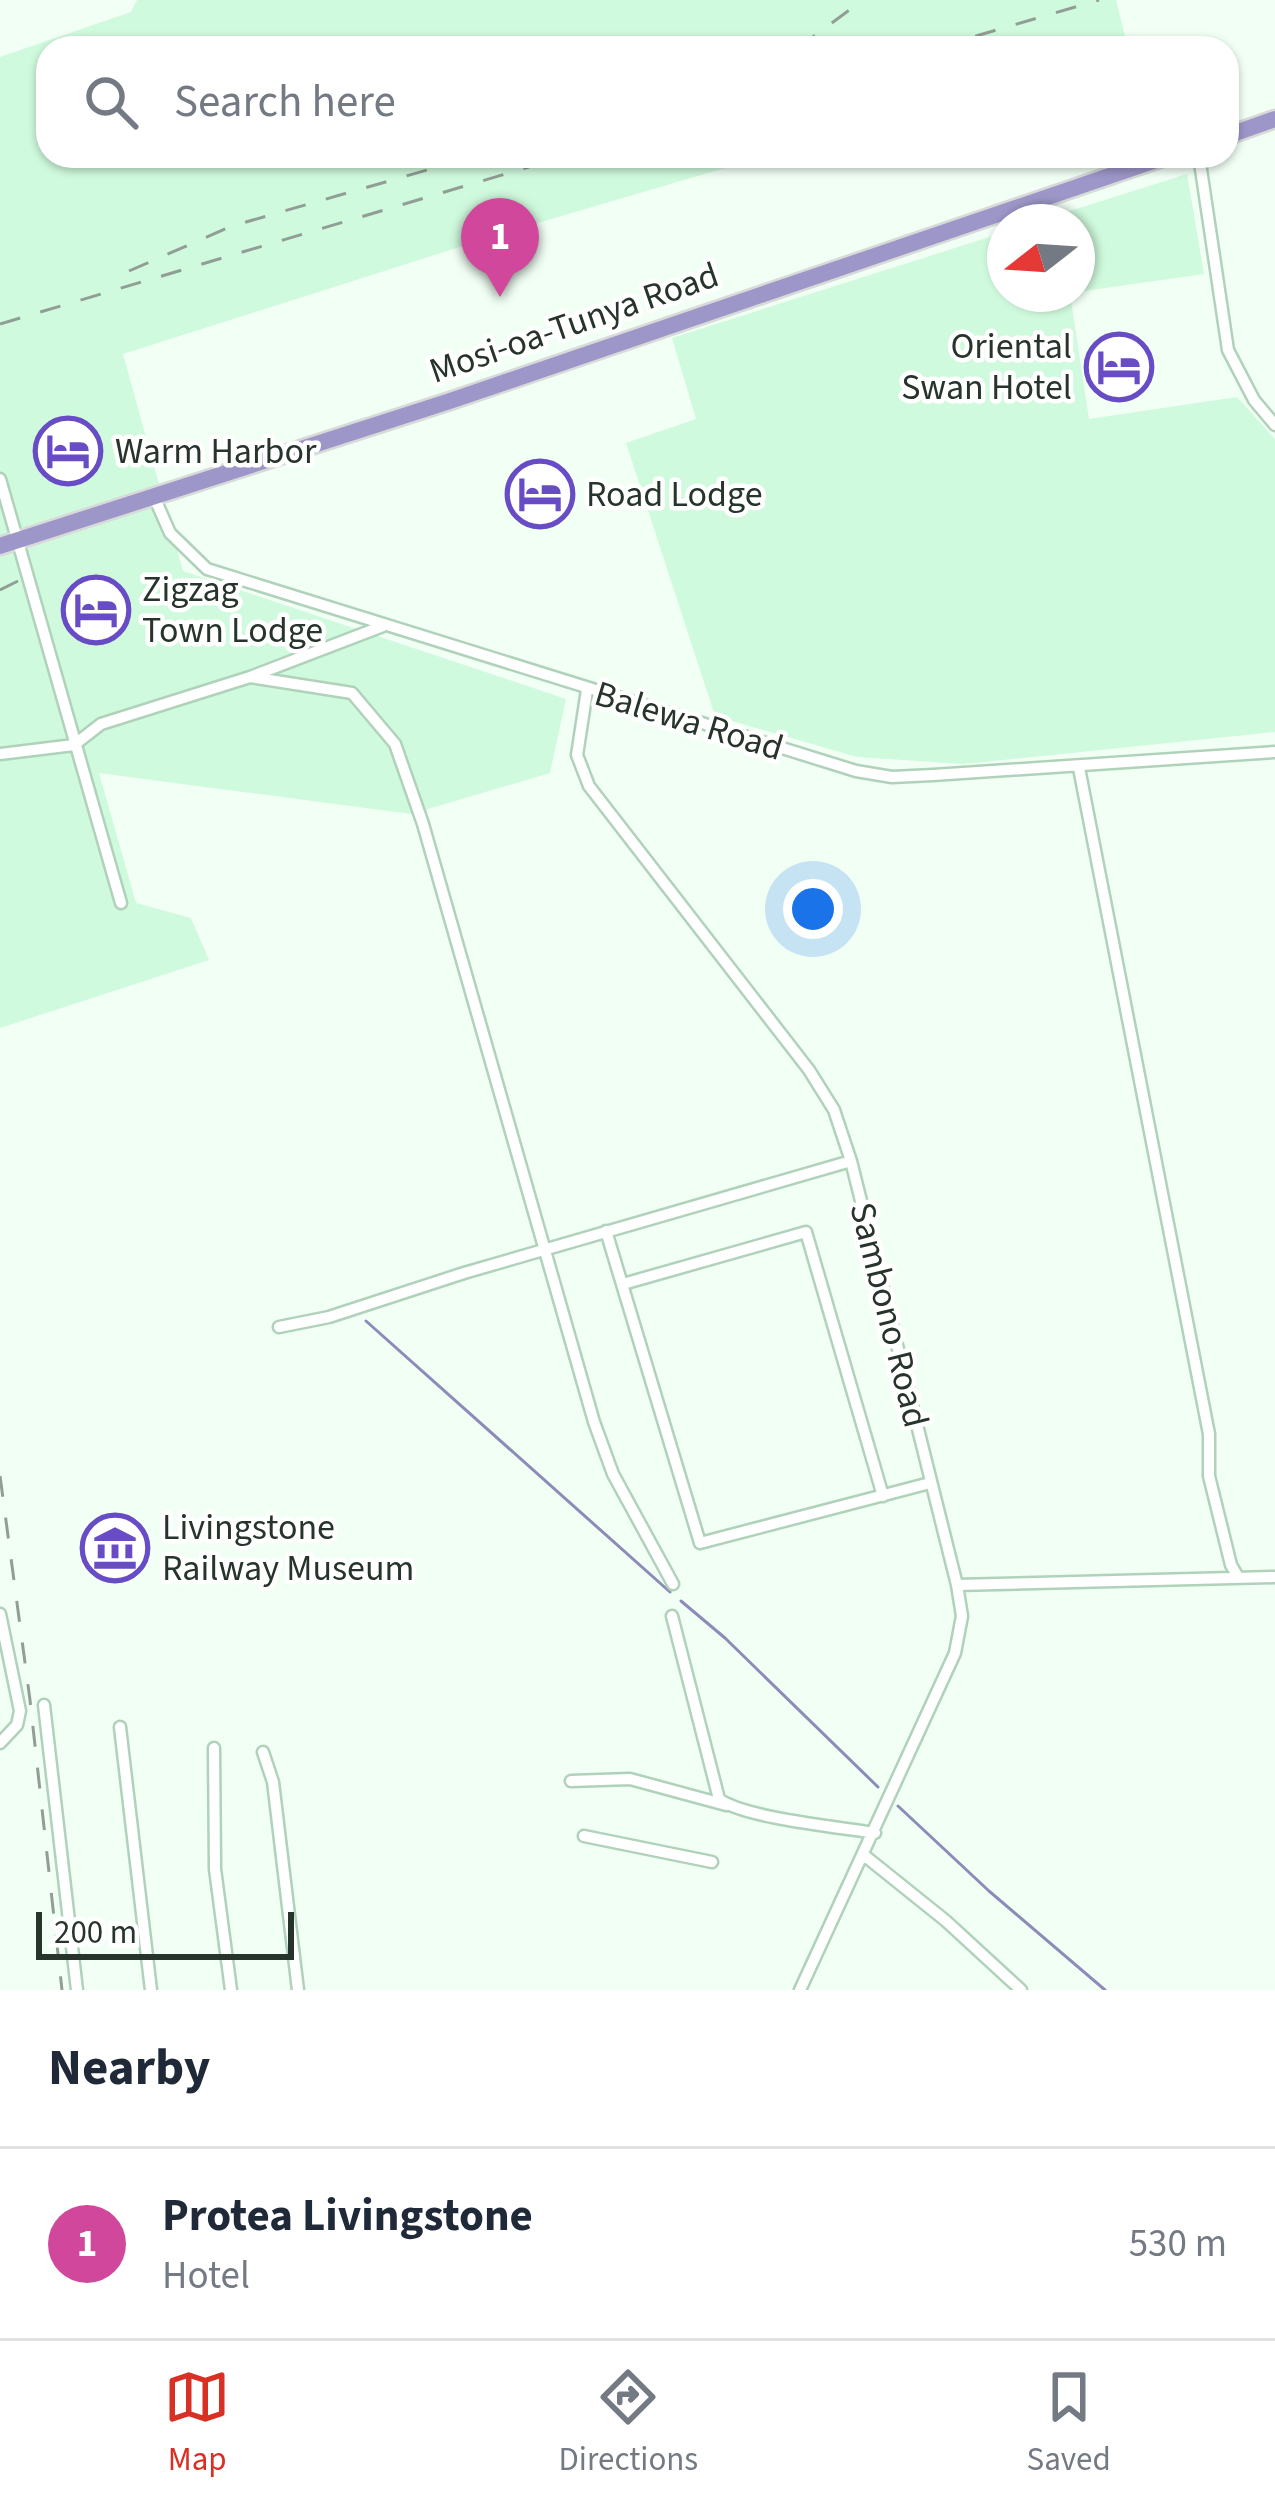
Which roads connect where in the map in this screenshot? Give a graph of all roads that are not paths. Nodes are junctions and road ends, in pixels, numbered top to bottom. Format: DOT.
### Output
graph roads {
  1 [pos="1275,119"];
  2 [pos="1239,132"];
  3 [pos="1133,168"];
  4 [pos="1201,168"];
  5 [pos="1275,425"];
  6 [pos="0,479"];
  7 [pos="155,500"];
  8 [pos="8,544"];
  9 [pos="383,626"];
  10 [pos="250,677"];
  11 [pos="587,690"];
  12 [pos="74,745"];
  13 [pos="1275,752"];
  14 [pos="0,754"];
  15 [pos="1078,768"];
  16 [pos="122,903"];
  17 [pos="851,1161"];
  18 [pos="606,1231"];
  19 [pos="547,1249"];
  20 [pos="623,1284"];
  21 [pos="279,1327"];
  22 [pos="930,1483"];
  23 [pos="883,1496"];
  24 [pos="1275,1576"];
  25 [pos="1238,1577"];
  26 [pos="673,1584"];
  27 [pos="957,1585"];
  28 [pos="0,1614"];
  29 [pos="672,1616"];
  30 [pos="44,1706"];
  31 [pos="120,1727"];
  32 [pos="0,1743"];
  33 [pos="214,1748"];
  34 [pos="263,1752"];
  35 [pos="571,1781"];
  36 [pos="726,1804"];
  37 [pos="875,1833"];
  38 [pos="584,1836"];
  39 [pos="865,1856"];
  40 [pos="712,1862"];
  41 [pos="77,1990"];
  42 [pos="151,1990"];
  43 [pos="231,1990"];
  44 [pos="298,1990"];
  45 [pos="800,1990"];
  46 [pos="1021,1990"];
  1 -- 2 [label="highway"];
  3 -- 7 [label="highway, Mosi-oa-Tunya Road"];
  4 -- 5 [label="street"];
  6 -- 8 [label="street"];
  7 -- 8 [label="highway, Mosi-oa-Tunya Road"];
  7 -- 9 [label="street, Balewa Road"];
  8 -- 12 [label="street"];
  9 -- 10 [label="street"];
  9 -- 11 [label="street, Balewa Road"];
  10 -- 12 [label="street"];
  10 -- 19 [label="street"];
  11 -- 15 [label="street, Balewa Road"];
  11 -- 17 [label="street, Sambono Road"];
  12 -- 14 [label="street"];
  12 -- 16 [label="street"];
  13 -- 15 [label="street, Balewa Road"];
  15 -- 25 [label="street"];
  17 -- 18 [label="street"];
  17 -- 22 [label="street, Sambono Road"];
  18 -- 19 [label="street"];
  18 -- 20 [label="street"];
  19 -- 21 [label="street"];
  19 -- 26 [label="street"];
  20 -- 23 [label="street"];
  20 -- 23 [label="street"];
  22 -- 23 [label="street"];
  22 -- 27 [label="street, Sambono Road"];
  24 -- 25 [label="street"];
  25 -- 27 [label="street"];
  27 -- 37 [label="street, Sambono Road"];
  28 -- 32 [label="street"];
  29 -- 36 [label="street"];
  30 -- 41 [label="street"];
  31 -- 42 [label="street"];
  33 -- 43 [label="street"];
  34 -- 44 [label="street"];
  35 -- 36 [label="street"];
  36 -- 37 [label="street"];
  37 -- 39 [label="street, Sambono Road"];
  38 -- 40 [label="street"];
  39 -- 45 [label="street, Sambono Road"];
  39 -- 46 [label="street"];
}
